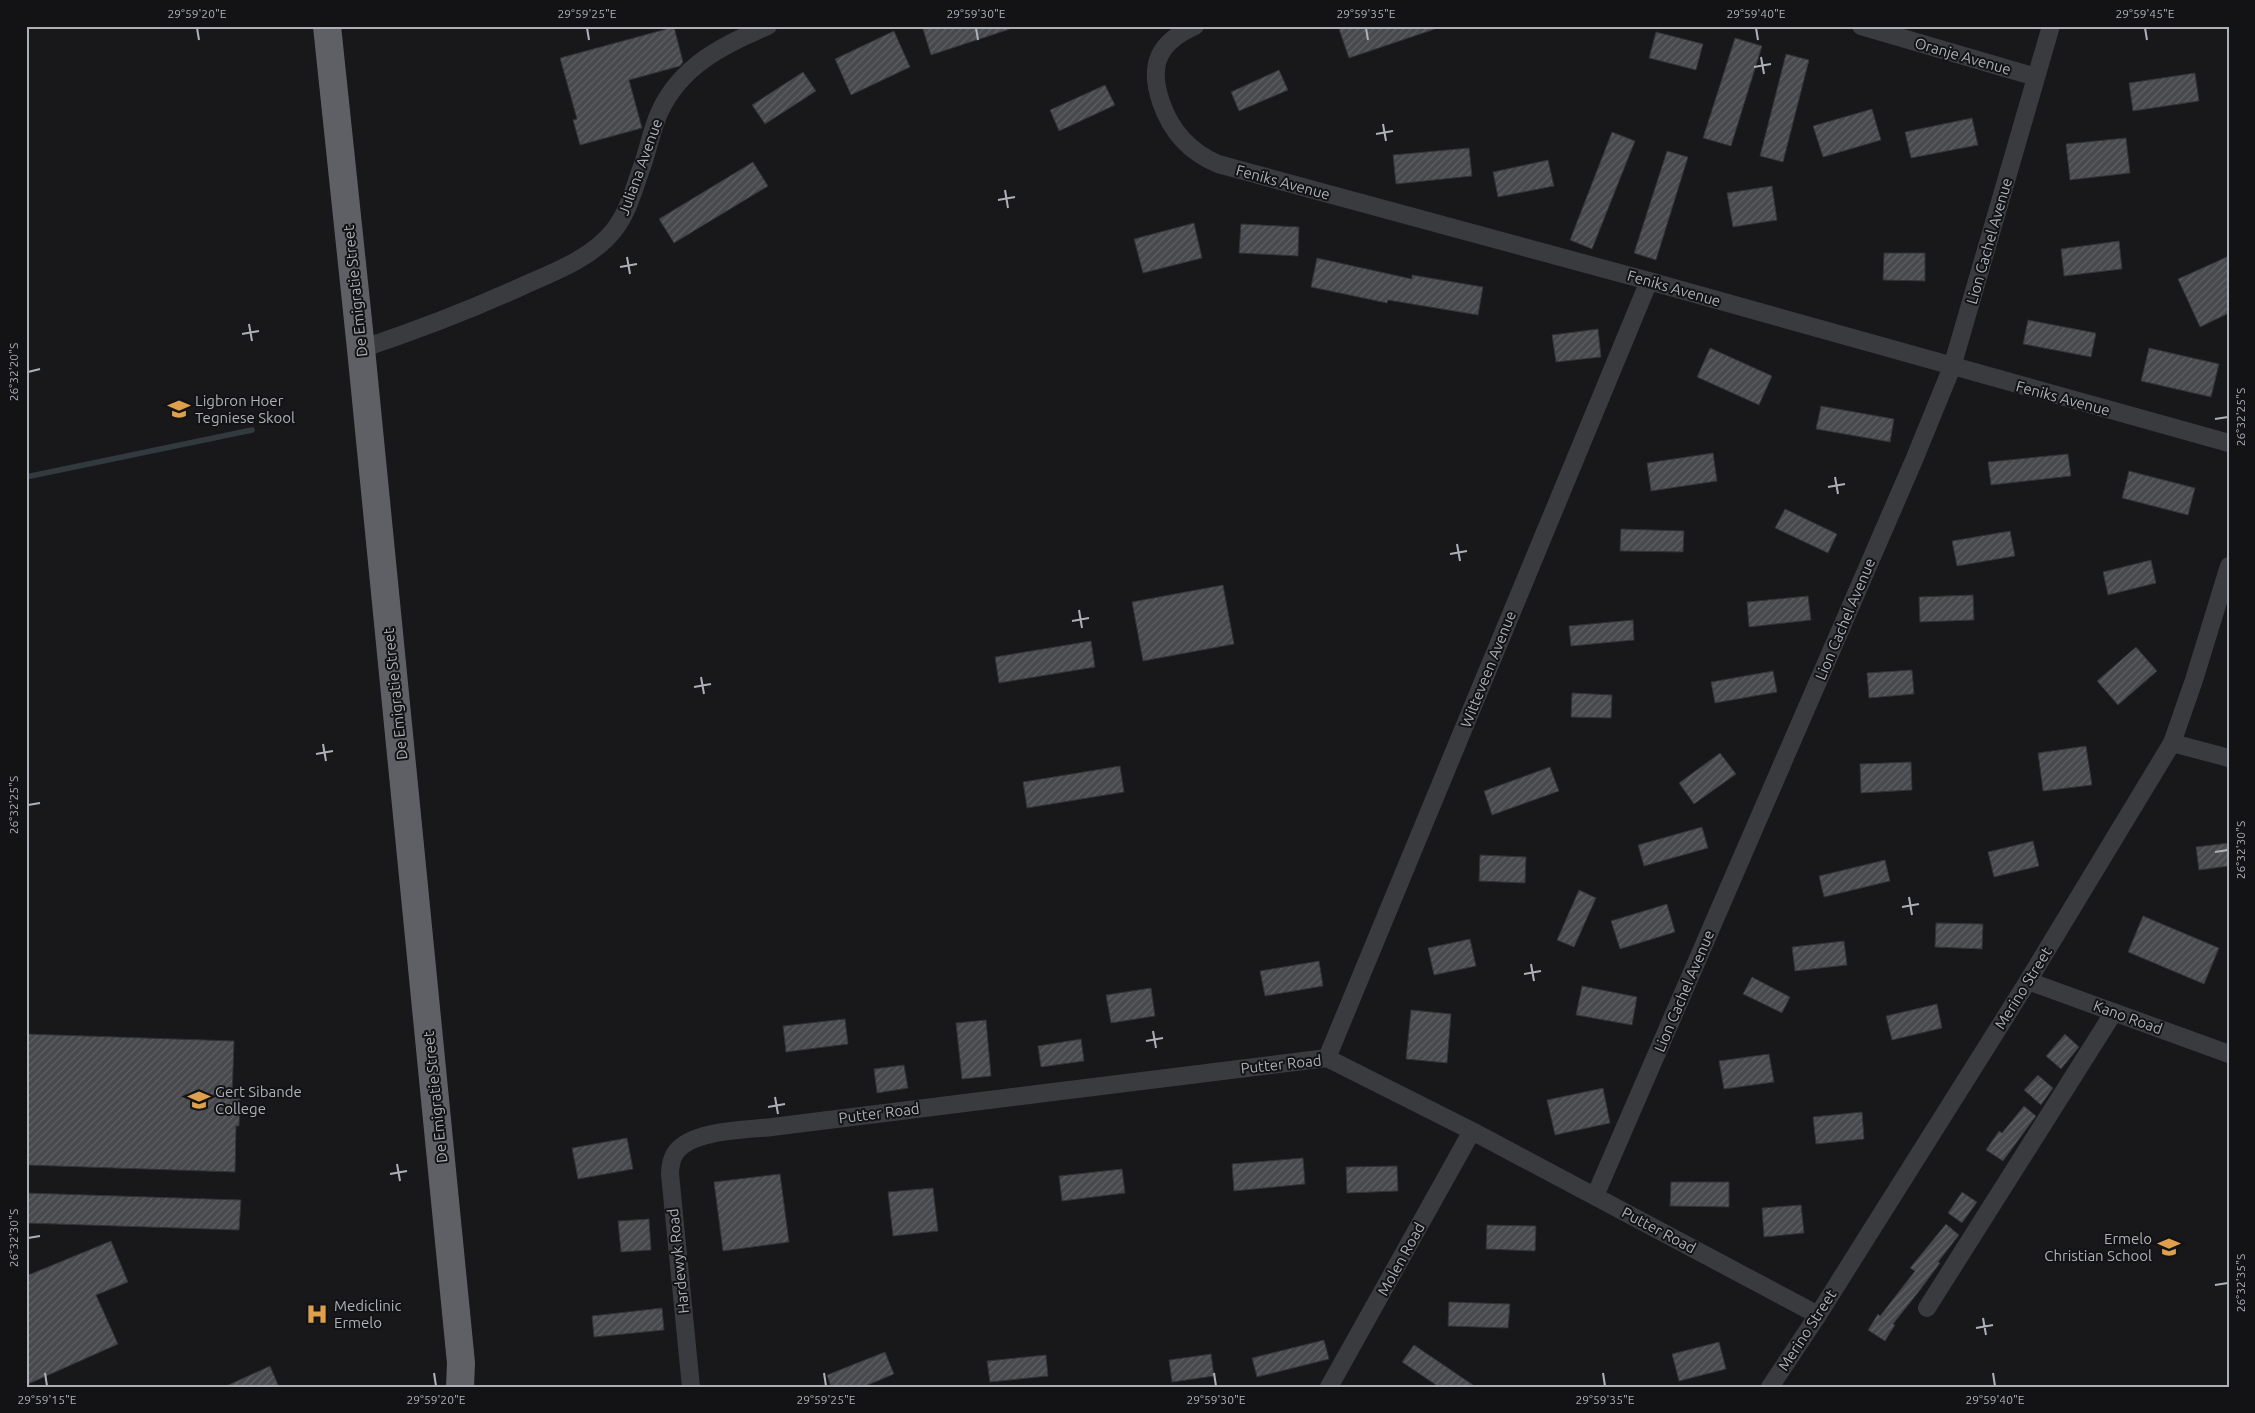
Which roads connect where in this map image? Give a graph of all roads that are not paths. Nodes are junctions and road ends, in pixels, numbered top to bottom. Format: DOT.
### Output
graph roads {
  1 [pos="326,26"];
  2 [pos="768,26"];
  3 [pos="1195,26"];
  4 [pos="1861,26"];
  5 [pos="2051,26"];
  6 [pos="742,31"];
  7 [pos="2036,77"];
  8 [pos="1649,281"];
  9 [pos="361,349"];
  10 [pos="1952,367"];
  11 [pos="2229,443"];
  12 [pos="2229,566"];
  13 [pos="2172,743"];
  14 [pos="2229,758"];
  15 [pos="2028,981"];
  16 [pos="2114,1012"];
  17 [pos="2229,1054"];
  18 [pos="1327,1058"];
  19 [pos="1472,1130"];
  20 [pos="687,1142"];
  21 [pos="1595,1196"];
  22 [pos="1927,1308"];
  23 [pos="1818,1315"];
  24 [pos="463,1379"];
  25 [pos="691,1387"];
  26 [pos="1329,1387"];
  27 [pos="1770,1387"];
  1 -- 9 [label="highway, De Emigratie Street"];
  2 -- 6 [label="street, Juliana Avenue"];
  3 -- 8 [label="street, Feniks Avenue"];
  4 -- 7 [label="street, Oranje Avenue"];
  5 -- 7 [label="street, Lion Cachel Avenue"];
  6 -- 9 [label="street, Juliana Avenue"];
  7 -- 10 [label="street, Lion Cachel Avenue"];
  8 -- 10 [label="street, Feniks Avenue"];
  8 -- 18 [label="street, Witteveen Avenue"];
  9 -- 24 [label="highway, De Emigratie Street"];
  10 -- 11 [label="street, Feniks Avenue"];
  10 -- 21 [label="street, Lion Cachel Avenue"];
  12 -- 13 [label="street, Merino Street"];
  13 -- 14 [label="street"];
  13 -- 15 [label="street, Merino Street"];
  15 -- 16 [label="street, Kano Road"];
  15 -- 23 [label="street, Merino Street"];
  16 -- 17 [label="street, Kano Road"];
  16 -- 22 [label="street"];
  18 -- 19 [label="street, Putter Road"];
  18 -- 20 [label="street, Putter Road"];
  19 -- 21 [label="street, Putter Road"];
  19 -- 26 [label="street, Molen Road"];
  20 -- 25 [label="street, Hardewyk Road"];
  21 -- 23 [label="street, Putter Road"];
  23 -- 27 [label="street, Merino Street"];
}
